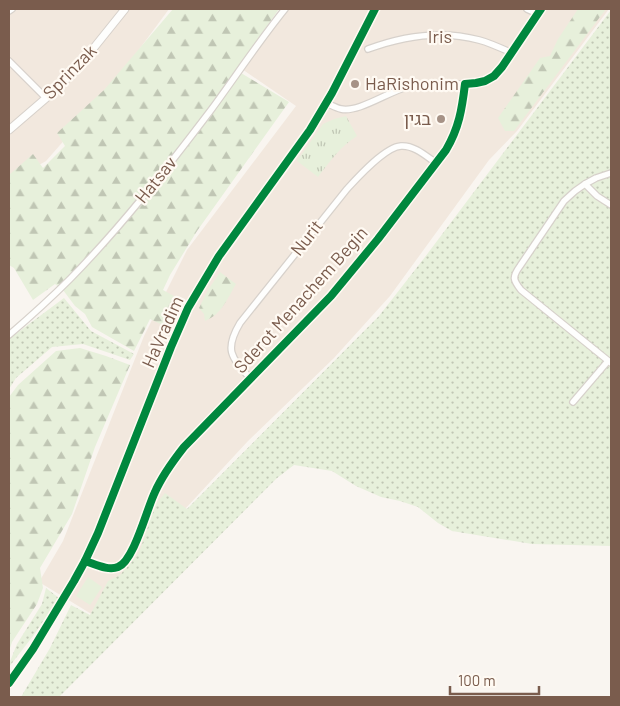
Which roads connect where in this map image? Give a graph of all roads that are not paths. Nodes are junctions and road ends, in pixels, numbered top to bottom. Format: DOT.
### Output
graph roads {
  1 [pos="12,9"];
  2 [pos="125,9"];
  3 [pos="285,9"];
  4 [pos="375,9"];
  5 [pos="526,9"];
  6 [pos="539,11"];
  7 [pos="9,12"];
  8 [pos="368,49"];
  9 [pos="512,53"];
  10 [pos="9,61"];
  11 [pos="465,84"];
  12 [pos="46,98"];
  13 [pos="326,103"];
  14 [pos="9,130"];
  15 [pos="436,163"];
  16 [pos="611,173"];
  17 [pos="584,184"];
  18 [pos="611,205"];
  19 [pos="9,334"];
  20 [pos="610,362"];
  21 [pos="250,378"];
  22 [pos="574,402"];
  23 [pos="85,561"];
  24 [pos="9,683"];
  1 -- 7 [label="street"];
  2 -- 12 [label="street, Sprinzak"];
  3 -- 19 [label="street, Hatsav"];
  4 -- 13 [label="street, HaVradim"];
  5 -- 6 [label="street"];
  6 -- 9 [label="street"];
  8 -- 9 [label="street, Iris"];
  9 -- 11 [label="street"];
  10 -- 12 [label="street"];
  11 -- 13 [label="street"];
  11 -- 15 [label="street, Sderot Menachem Begin"];
  12 -- 14 [label="street, Sprinzak"];
  13 -- 23 [label="street, HaVradim"];
  15 -- 21 [label="street, Sderot Menachem Begin"];
  15 -- 21 [label="street, Nurit"];
  16 -- 17 [label="street"];
  17 -- 18 [label="street"];
  17 -- 20 [label="street"];
  20 -- 22 [label="street"];
  21 -- 23 [label="street, Sderot Menachem Begin"];
  23 -- 24 [label="street, HaVradim"];
}
